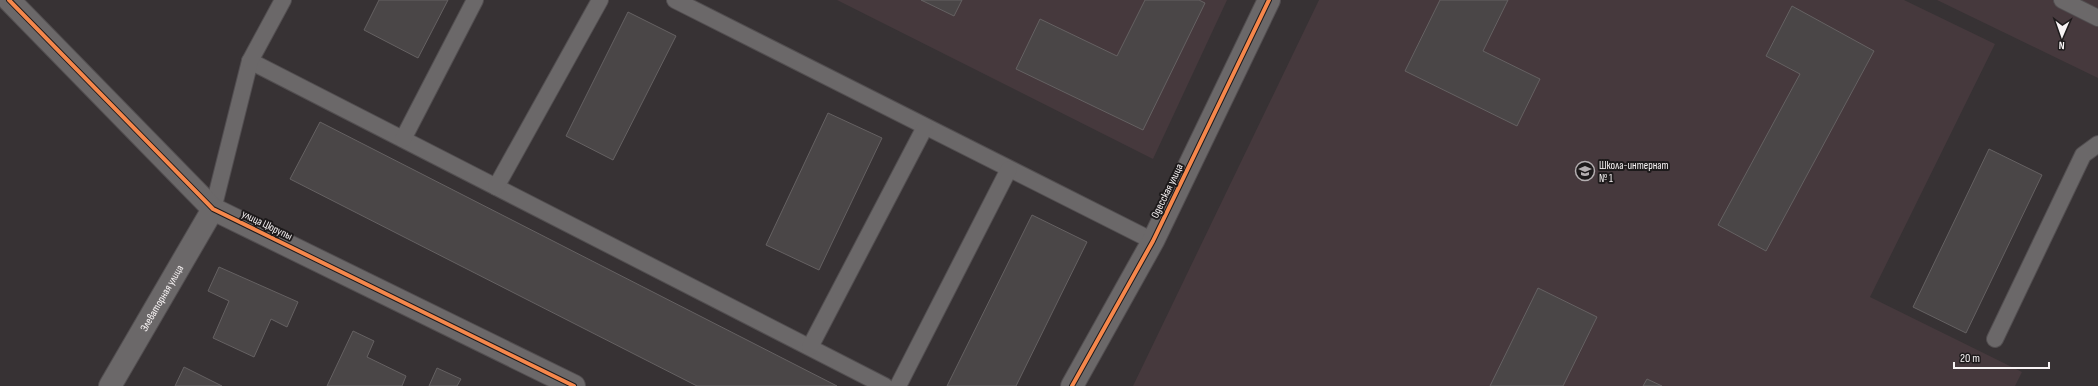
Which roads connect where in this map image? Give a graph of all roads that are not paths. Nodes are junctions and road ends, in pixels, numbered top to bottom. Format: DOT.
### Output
graph roads {
  1 [pos="9,0"];
  2 [pos="283,0"];
  3 [pos="475,0"];
  4 [pos="600,0"];
  5 [pos="675,0"];
  6 [pos="1269,0"];
  7 [pos="2062,0"];
  8 [pos="2098,18"];
  9 [pos="250,61"];
  10 [pos="926,126"];
  11 [pos="403,139"];
  12 [pos="2098,144"];
  13 [pos="1009,169"];
  14 [pos="496,187"];
  15 [pos="213,209"];
  16 [pos="1153,241"];
  17 [pos="1995,339"];
  18 [pos="810,347"];
  19 [pos="110,386"];
  20 [pos="574,386"];
  21 [pos="885,386"];
  22 [pos="898,386"];
  23 [pos="1072,386"];
  1 -- 15 [label="street, улица Цюрупы"];
  2 -- 9 [label="lane"];
  3 -- 11 [label="lane"];
  4 -- 14 [label="lane"];
  5 -- 10 [label="lane"];
  6 -- 16 [label="street, Одесская улица"];
  7 -- 8 [label="lane"];
  9 -- 11 [label="lane"];
  9 -- 15 [label="lane"];
  10 -- 13 [label="lane"];
  10 -- 18 [label="lane"];
  11 -- 14 [label="lane"];
  12 -- 17 [label="lane"];
  13 -- 16 [label="lane"];
  13 -- 22 [label="lane"];
  14 -- 18 [label="lane"];
  15 -- 19 [label="street, Элеваторная улица"];
  15 -- 20 [label="street, улица Цюрупы"];
  16 -- 23 [label="street, Одесская улица"];
  18 -- 21 [label="lane"];
}
